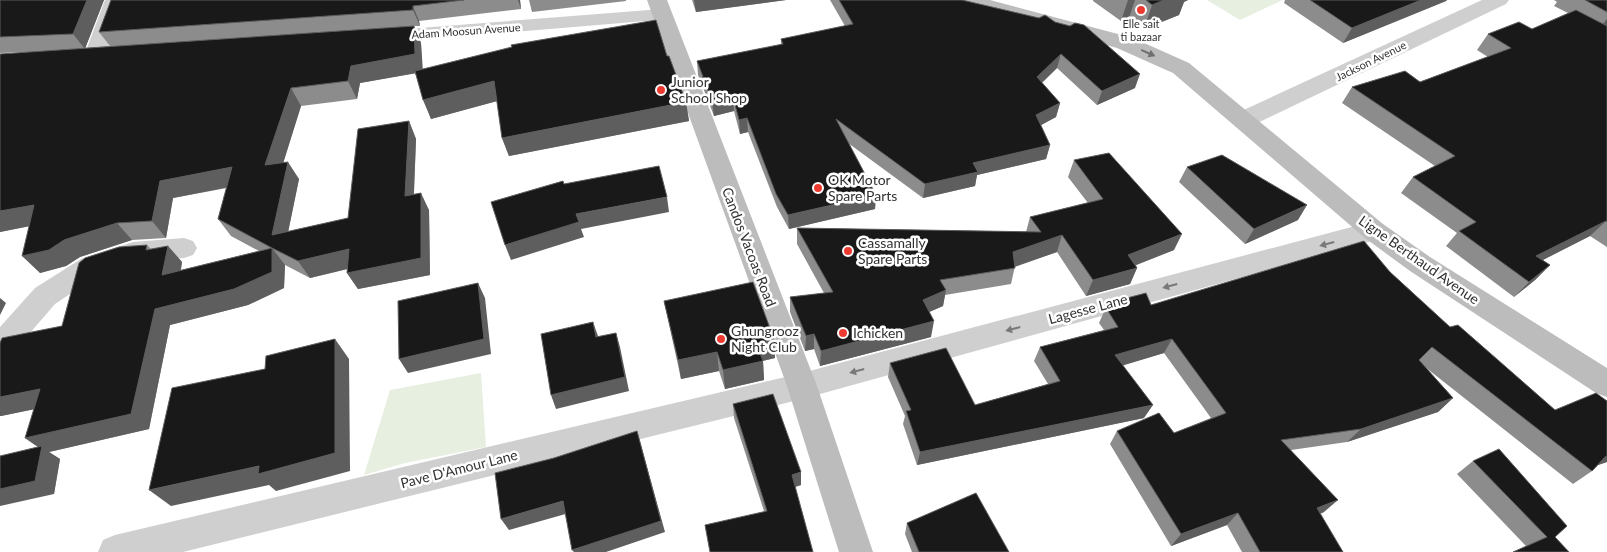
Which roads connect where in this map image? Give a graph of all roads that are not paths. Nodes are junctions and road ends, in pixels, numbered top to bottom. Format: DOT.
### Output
graph roads {
  1 [pos="115,0"];
  2 [pos="967,0"];
  3 [pos="1481,3"];
  4 [pos="660,8"];
  5 [pos="362,39"];
  6 [pos="95,56"];
  7 [pos="1243,120"];
  8 [pos="1374,231"];
  9 [pos="184,248"];
  10 [pos="0,348"];
  11 [pos="1607,384"];
  12 [pos="802,386"];
  13 [pos="115,552"];
  14 [pos="856,552"];
  1 -- 6 [label="street"];
  2 -- 7 [label="street, Ligne Berthaud Avenue, one-way"];
  3 -- 7 [label="street, Jackson Avenue"];
  4 -- 5 [label="street, Adam Moosun Avenue"];
  4 -- 12 [label="street, Candos Vacoas Road"];
  7 -- 8 [label="street, Ligne Berthaud Avenue"];
  8 -- 11 [label="street, Ligne Berthaud Avenue"];
  8 -- 12 [label="street, Lagesse Lane, one-way"];
  9 -- 10 [label="street"];
  12 -- 13 [label="street, Pave D'Amour Lane"];
  12 -- 14 [label="street, Candos Vacoas Road"];
}
